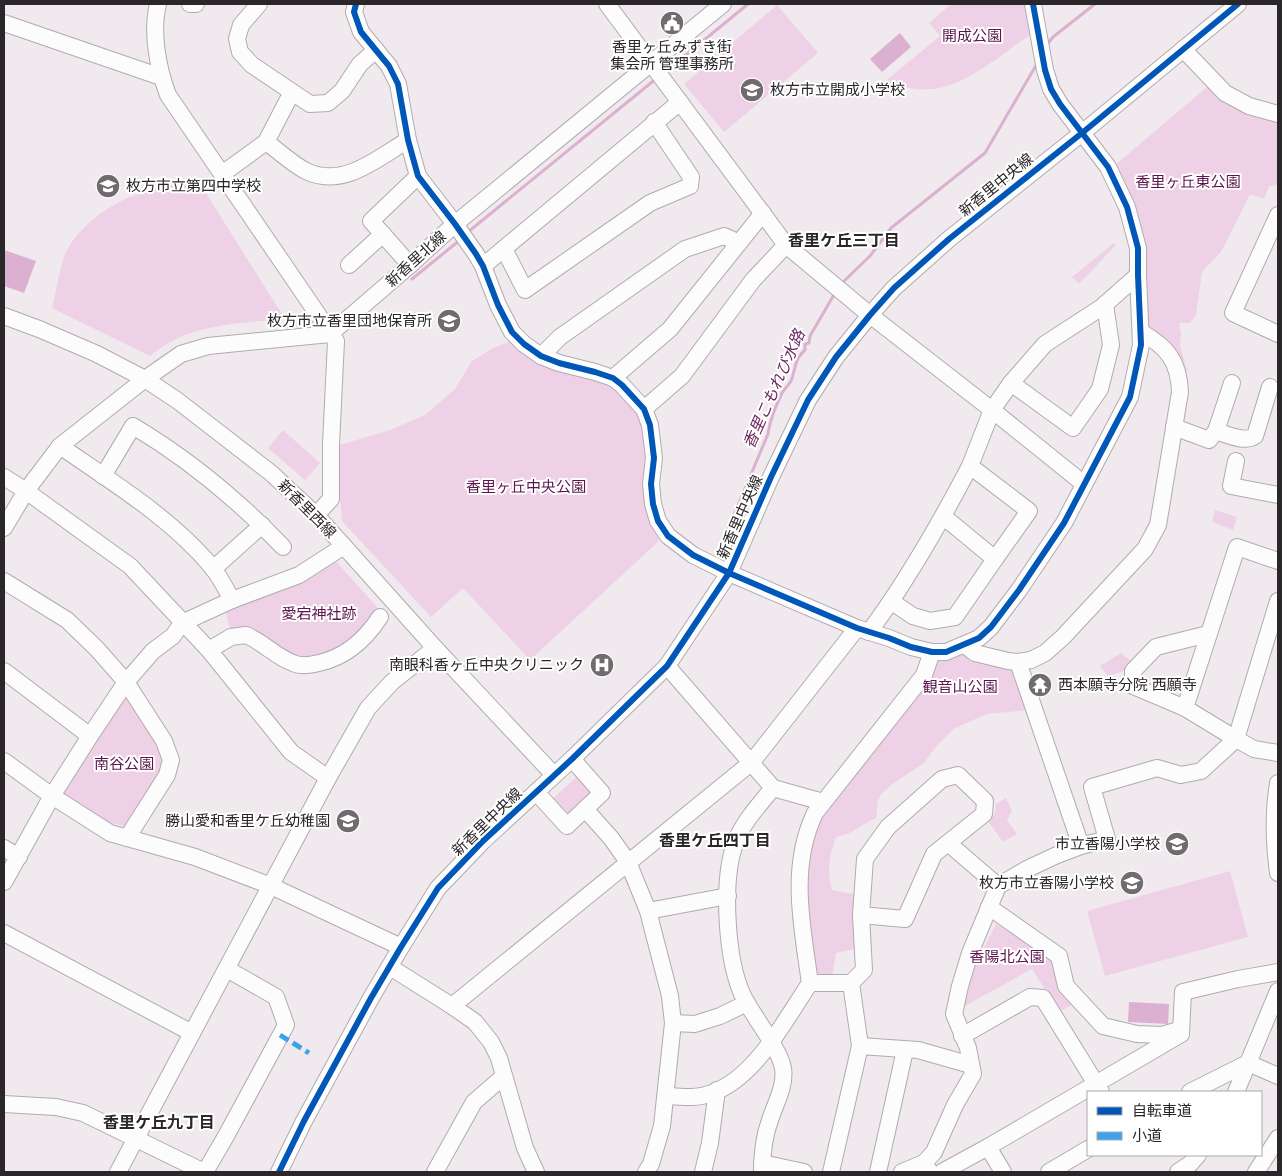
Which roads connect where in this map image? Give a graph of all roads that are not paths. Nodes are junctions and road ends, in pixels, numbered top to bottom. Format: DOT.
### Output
graph roads {
  1 [pos="158,4"];
  2 [pos="190,4"];
  3 [pos="196,4"];
  4 [pos="259,4"];
  5 [pos="356,4"];
  6 [pos="606,4"];
  7 [pos="723,4"];
  8 [pos="1034,4"];
  9 [pos="1238,4"];
  10 [pos="4,23"];
  11 [pos="1183,49"];
  12 [pos="376,50"];
  13 [pos="658,72"];
  14 [pos="161,77"];
  15 [pos="292,92"];
  16 [pos="680,102"];
  17 [pos="1278,114"];
  18 [pos="654,122"];
  19 [pos="1082,132"];
  20 [pos="408,140"];
  21 [pos="266,142"];
  22 [pos="222,174"];
  23 [pos="418,176"];
  24 [pos="763,213"];
  25 [pos="1278,215"];
  26 [pos="461,232"];
  27 [pos="382,234"];
  28 [pos="740,243"];
  29 [pos="786,245"];
  30 [pos="504,249"];
  31 [pos="349,265"];
  32 [pos="410,265"];
  33 [pos="483,266"];
  34 [pos="1138,275"];
  35 [pos="1105,304"];
  36 [pos="870,315"];
  37 [pos="4,316"];
  38 [pos="1141,332"];
  39 [pos="1278,333"];
  40 [pos="330,334"];
  41 [pos="541,356"];
  42 [pos="613,378"];
  43 [pos="145,379"];
  44 [pos="1011,383"];
  45 [pos="1232,383"];
  46 [pos="1270,387"];
  47 [pos="644,409"];
  48 [pos="992,410"];
  49 [pos="1174,427"];
  50 [pos="1216,431"];
  51 [pos="60,446"];
  52 [pos="1236,462"];
  53 [pos="970,466"];
  54 [pos="4,476"];
  55 [pos="103,476"];
  56 [pos="1084,484"];
  57 [pos="26,491"];
  58 [pos="1278,495"];
  59 [pos="316,515"];
  60 [pos="944,517"];
  61 [pos="262,525"];
  62 [pos="4,528"];
  63 [pos="344,546"];
  64 [pos="283,547"];
  65 [pos="996,559"];
  66 [pos="1278,561"];
  67 [pos="213,569"];
  68 [pos="729,573"];
  69 [pos="4,581"];
  70 [pos="232,600"];
  71 [pos="1278,601"];
  72 [pos="892,602"];
  73 [pos="380,617"];
  74 [pos="182,623"];
  75 [pos="863,630"];
  76 [pos="1208,634"];
  77 [pos="964,645"];
  78 [pos="435,648"];
  79 [pos="209,650"];
  80 [pos="932,652"];
  81 [pos="1018,662"];
  82 [pos="667,666"];
  83 [pos="4,671"];
  84 [pos="126,682"];
  85 [pos="1185,708"];
  86 [pos="90,736"];
  87 [pos="1236,740"];
  88 [pos="1278,753"];
  89 [pos="572,759"];
  90 [pos="4,762"];
  91 [pos="752,762"];
  92 [pos="554,776"];
  93 [pos="328,778"];
  94 [pos="1278,783"];
  95 [pos="773,788"];
  96 [pos="536,792"];
  97 [pos="52,796"];
  98 [pos="823,802"];
  99 [pos="585,809"];
  100 [pos="1276,836"];
  101 [pos="127,838"];
  102 [pos="948,843"];
  103 [pos="1081,846"];
  104 [pos="4,848"];
  105 [pos="19,857"];
  106 [pos="628,862"];
  107 [pos="1278,873"];
  108 [pos="4,882"];
  109 [pos="271,886"];
  110 [pos="998,886"];
  111 [pos="728,896"];
  112 [pos="989,907"];
  113 [pos="648,911"];
  114 [pos="861,915"];
  115 [pos="4,933"];
  116 [pos="401,947"];
  117 [pos="390,967"];
  118 [pos="227,969"];
  119 [pos="1278,972"];
  120 [pos="810,983"];
  121 [pos="851,983"];
  122 [pos="1278,991"];
  123 [pos="747,1003"];
  124 [pos="452,1006"];
  125 [pos="673,1023"];
  126 [pos="1181,1030"];
  127 [pos="192,1033"];
  128 [pos="962,1036"];
  129 [pos="770,1041"];
  130 [pos="860,1046"];
  131 [pos="905,1050"];
  132 [pos="1248,1063"];
  133 [pos="971,1064"];
  134 [pos="504,1076"];
  135 [pos="1278,1076"];
  136 [pos="1098,1088"];
  137 [pos="718,1090"];
  138 [pos="1192,1091"];
  139 [pos="1236,1091"];
  140 [pos="1087,1094"];
  141 [pos="666,1096"];
  142 [pos="5,1103"];
  143 [pos="1278,1138"];
  144 [pos="136,1140"];
  145 [pos="988,1147"];
  146 [pos="1087,1150"];
  147 [pos="1197,1156"];
  148 [pos="762,1168"];
  149 [pos="927,1168"];
  150 [pos="118,1172"];
  151 [pos="204,1172"];
  152 [pos="279,1172"];
  153 [pos="435,1172"];
  154 [pos="536,1172"];
  155 [pos="646,1172"];
  156 [pos="704,1172"];
  157 [pos="804,1172"];
  158 [pos="831,1172"];
  159 [pos="878,1172"];
  160 [pos="902,1172"];
  161 [pos="942,1172"];
  162 [pos="1003,1172"];
  163 [pos="1049,1172"];
  164 [pos="1178,1172"];
  165 [pos="1256,1172"];
  1 -- 14 [label="street"];
  2 -- 3 [label="street"];
  4 -- 15 [label="street"];
  5 -- 12 [label="street"];
  6 -- 13 [label="street"];
  7 -- 13 [label="street, 新香里北線"];
  8 -- 19 [label="street"];
  9 -- 11 [label="street, 新香里中央線"];
  10 -- 14 [label="street"];
  11 -- 17 [label="street"];
  11 -- 19 [label="street, 新香里中央線"];
  12 -- 15 [label="street"];
  12 -- 20 [label="street"];
  13 -- 16 [label="street"];
  13 -- 26 [label="street, 新香里北線"];
  14 -- 22 [label="street"];
  15 -- 21 [label="street"];
  16 -- 18 [label="street"];
  16 -- 24 [label="street"];
  18 -- 30 [label="street"];
  18 -- 30 [label="street"];
  19 -- 34 [label="street"];
  19 -- 36 [label="street, 新香里中央線"];
  20 -- 21 [label="street"];
  20 -- 23 [label="street"];
  21 -- 22 [label="street"];
  22 -- 40 [label="street"];
  23 -- 26 [label="street"];
  23 -- 27 [label="street"];
  24 -- 28 [label="street"];
  24 -- 29 [label="street"];
  25 -- 39 [label="street"];
  26 -- 32 [label="street, 新香里北線"];
  26 -- 33 [label="street"];
  27 -- 31 [label="street"];
  27 -- 32 [label="street"];
  28 -- 41 [label="street"];
  28 -- 42 [label="street"];
  29 -- 36 [label="street"];
  29 -- 47 [label="street"];
  30 -- 33 [label="street"];
  32 -- 40 [label="street, 新香里北線"];
  33 -- 41 [label="street"];
  34 -- 35 [label="street"];
  34 -- 38 [label="street"];
  35 -- 44 [label="street"];
  35 -- 44 [label="street"];
  36 -- 48 [label="street"];
  36 -- 68 [label="street, 新香里中央線"];
  37 -- 43 [label="street, 新香里西線"];
  38 -- 49 [label="street"];
  38 -- 56 [label="street"];
  40 -- 43 [label="street"];
  40 -- 59 [label="street"];
  41 -- 42 [label="street"];
  42 -- 47 [label="street"];
  43 -- 51 [label="street"];
  43 -- 59 [label="street, 新香里西線"];
  44 -- 48 [label="street"];
  45 -- 50 [label="street"];
  46 -- 50 [label="street"];
  47 -- 68 [label="street"];
  48 -- 53 [label="street"];
  48 -- 56 [label="street"];
  49 -- 50 [label="street"];
  49 -- 81 [label="street"];
  51 -- 55 [label="street"];
  51 -- 57 [label="street"];
  52 -- 58 [label="street"];
  53 -- 60 [label="street"];
  53 -- 65 [label="street"];
  54 -- 57 [label="street"];
  55 -- 61 [label="street"];
  55 -- 67 [label="street"];
  56 -- 77 [label="street"];
  57 -- 62 [label="street"];
  57 -- 74 [label="street"];
  59 -- 63 [label="street, 新香里西線"];
  60 -- 65 [label="street"];
  60 -- 72 [label="street"];
  61 -- 64 [label="street"];
  61 -- 67 [label="street"];
  63 -- 70 [label="street"];
  63 -- 78 [label="street, 新香里西線"];
  65 -- 72 [label="street"];
  66 -- 76 [label="street"];
  67 -- 70 [label="street"];
  68 -- 75 [label="street"];
  68 -- 82 [label="street, 新香里中央線"];
  69 -- 84 [label="street"];
  70 -- 74 [label="street"];
  71 -- 87 [label="street"];
  72 -- 75 [label="street"];
  73 -- 79 [label="street"];
  74 -- 79 [label="street"];
  74 -- 84 [label="street"];
  75 -- 80 [label="street"];
  75 -- 91 [label="street"];
  76 -- 85 [label="street"];
  76 -- 85 [label="street"];
  77 -- 80 [label="street"];
  77 -- 81 [label="street"];
  78 -- 92 [label="street, 新香里西線"];
  78 -- 93 [label="street"];
  79 -- 93 [label="street"];
  80 -- 98 [label="street"];
  81 -- 103 [label="street"];
  82 -- 89 [label="street, 新香里中央線"];
  82 -- 91 [label="street"];
  83 -- 86 [label="street"];
  84 -- 86 [label="street"];
  84 -- 101 [label="street"];
  85 -- 87 [label="street"];
  86 -- 97 [label="street"];
  87 -- 88 [label="street"];
  87 -- 103 [label="street"];
  89 -- 92 [label="street, 新香里中央線"];
  89 -- 99 [label="street"];
  90 -- 97 [label="street"];
  91 -- 95 [label="street"];
  91 -- 106 [label="street"];
  92 -- 96 [label="street, 新香里中央線"];
  93 -- 109 [label="street"];
  94 -- 100 [label="street"];
  95 -- 98 [label="street"];
  95 -- 111 [label="street"];
  96 -- 99 [label="street"];
  96 -- 116 [label="street, 新香里中央線"];
  97 -- 101 [label="street"];
  97 -- 105 [label="street"];
  98 -- 120 [label="street"];
  99 -- 106 [label="street"];
  100 -- 107 [label="street"];
  101 -- 109 [label="street"];
  102 -- 110 [label="street"];
  102 -- 114 [label="street"];
  102 -- 114 [label="street"];
  103 -- 110 [label="street"];
  104 -- 105 [label="street"];
  105 -- 108 [label="street"];
  106 -- 113 [label="street"];
  106 -- 124 [label="street"];
  109 -- 116 [label="street"];
  109 -- 118 [label="street"];
  110 -- 112 [label="street"];
  111 -- 113 [label="street"];
  111 -- 123 [label="street"];
  112 -- 126 [label="street"];
  112 -- 128 [label="street"];
  113 -- 125 [label="street"];
  114 -- 121 [label="street"];
  115 -- 127 [label="street"];
  116 -- 117 [label="street, 新香里中央線"];
  117 -- 124 [label="street"];
  117 -- 152 [label="street, 新香里中央線"];
  118 -- 127 [label="street"];
  118 -- 151 [label="street"];
  119 -- 126 [label="street"];
  120 -- 121 [label="street"];
  120 -- 129 [label="street"];
  121 -- 130 [label="street"];
  122 -- 132 [label="street"];
  123 -- 125 [label="street"];
  123 -- 129 [label="street"];
  124 -- 134 [label="street"];
  125 -- 141 [label="street"];
  126 -- 136 [label="street"];
  127 -- 144 [label="street"];
  128 -- 133 [label="street"];
  128 -- 136 [label="street"];
  129 -- 137 [label="street"];
  129 -- 148 [label="street"];
  130 -- 131 [label="street"];
  130 -- 158 [label="street"];
  131 -- 133 [label="street"];
  131 -- 159 [label="street"];
  132 -- 135 [label="street"];
  132 -- 138 [label="street"];
  132 -- 139 [label="street"];
  133 -- 149 [label="street"];
  134 -- 153 [label="street"];
  134 -- 154 [label="street"];
  137 -- 141 [label="street"];
  137 -- 156 [label="street"];
  140 -- 145 [label="street"];
  141 -- 155 [label="street"];
  142 -- 144 [label="street"];
  143 -- 165 [label="street"];
  144 -- 150 [label="street"];
  144 -- 151 [label="street"];
  145 -- 161 [label="street"];
  145 -- 162 [label="street"];
  146 -- 163 [label="street"];
  147 -- 164 [label="street"];
  148 -- 157 [label="street"];
  149 -- 160 [label="street"];
}
